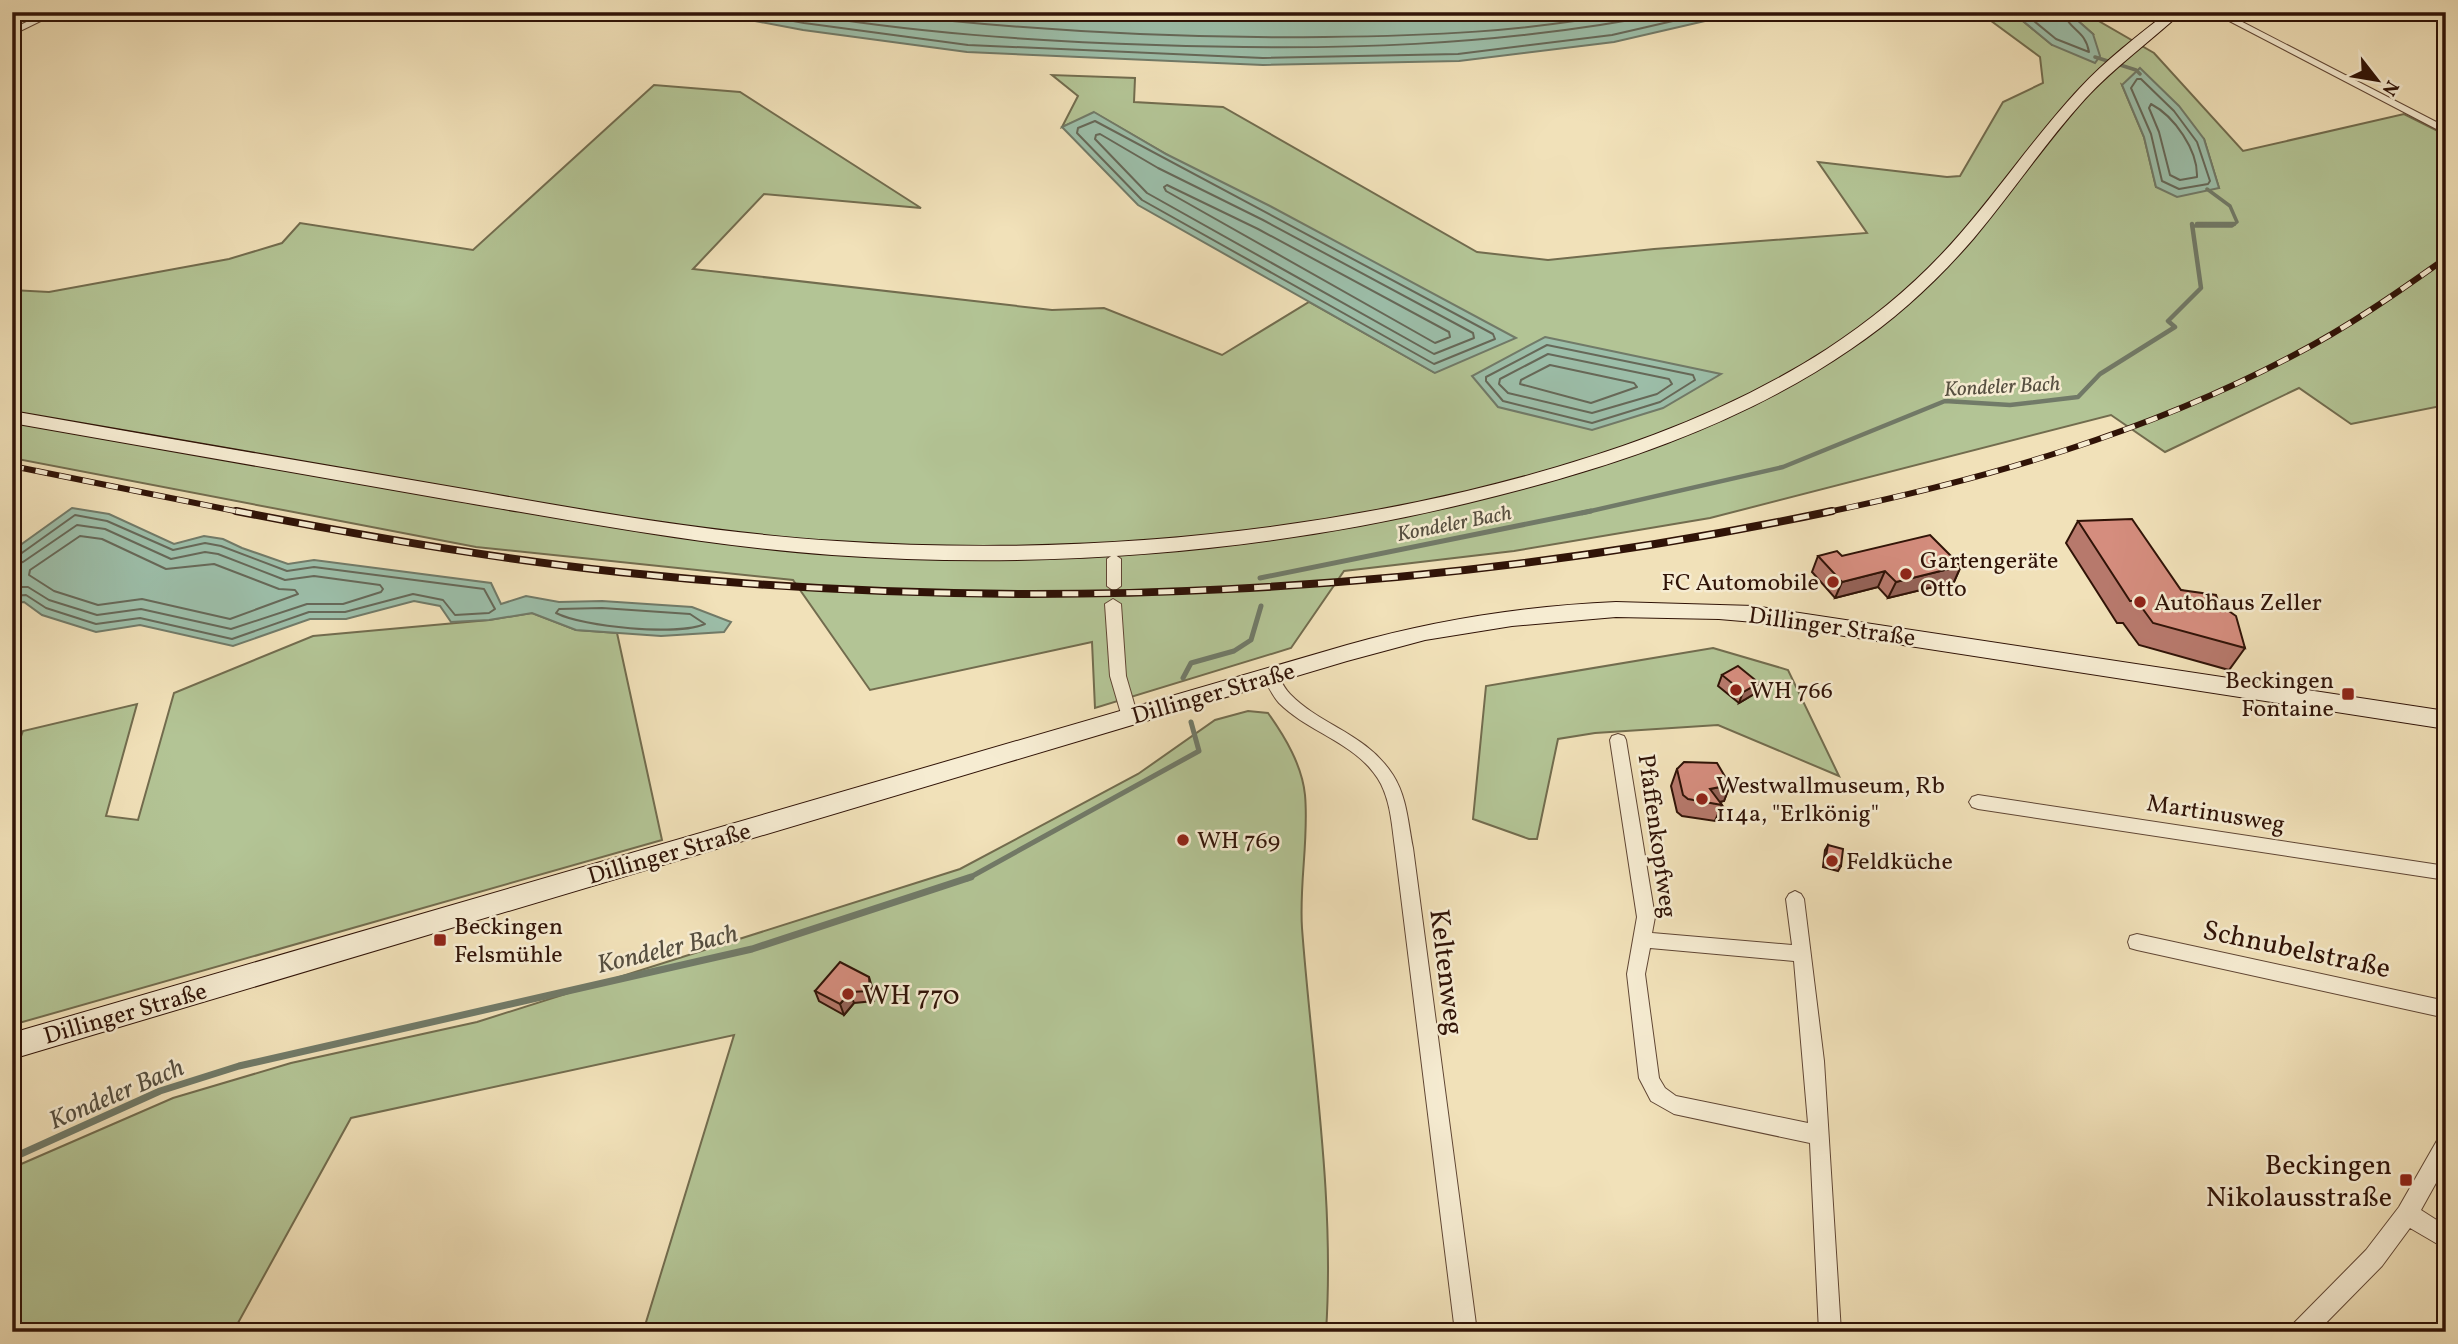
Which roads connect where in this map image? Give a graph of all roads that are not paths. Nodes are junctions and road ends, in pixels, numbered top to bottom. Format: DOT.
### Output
graph roads {
  1 [pos="55,12"];
  2 [pos="2176,12"];
  3 [pos="2216,12"];
  4 [pos="12,33"];
  5 [pos="2446,131"];
  6 [pos="12,417"];
  7 [pos="1114,559"];
  8 [pos="1114,586"];
  9 [pos="1113,604"];
  10 [pos="1270,675"];
  11 [pos="1130,717"];
  12 [pos="2446,720"];
  13 [pos="1618,740"];
  14 [pos="1978,802"];
  15 [pos="2446,873"];
  16 [pos="1795,900"];
  17 [pos="1644,940"];
  18 [pos="2137,942"];
  19 [pos="1803,954"];
  20 [pos="2446,1010"];
  21 [pos="12,1046"];
  22 [pos="1818,1135"];
  23 [pos="2446,1144"];
  24 [pos="2407,1214"];
  25 [pos="2446,1238"];
  26 [pos="1465,1332"];
  27 [pos="1830,1332"];
  28 [pos="2301,1332"];
  1 -- 4 [label="street"];
  2 -- 6 [label="main road"];
  3 -- 5 [label="street"];
  7 -- 8 [label="street"];
  9 -- 11 [label="street"];
  10 -- 11 [label="main road, Dillinger Straße"];
  10 -- 12 [label="main road, Dillinger Straße"];
  10 -- 26 [label="street, Keltenweg"];
  11 -- 21 [label="main road, Dillinger Straße"];
  13 -- 17 [label="street, Pfaffenkopfweg"];
  14 -- 15 [label="street, Martinusweg"];
  16 -- 19 [label="street"];
  17 -- 19 [label="street, Pfaffenkopfweg"];
  17 -- 22 [label="street, Pfaffenkopfweg"];
  18 -- 20 [label="street, Schnubelstraße"];
  19 -- 22 [label="street"];
  22 -- 27 [label="street"];
  23 -- 24 [label="street"];
  24 -- 25 [label="street"];
  24 -- 28 [label="street"];
}
